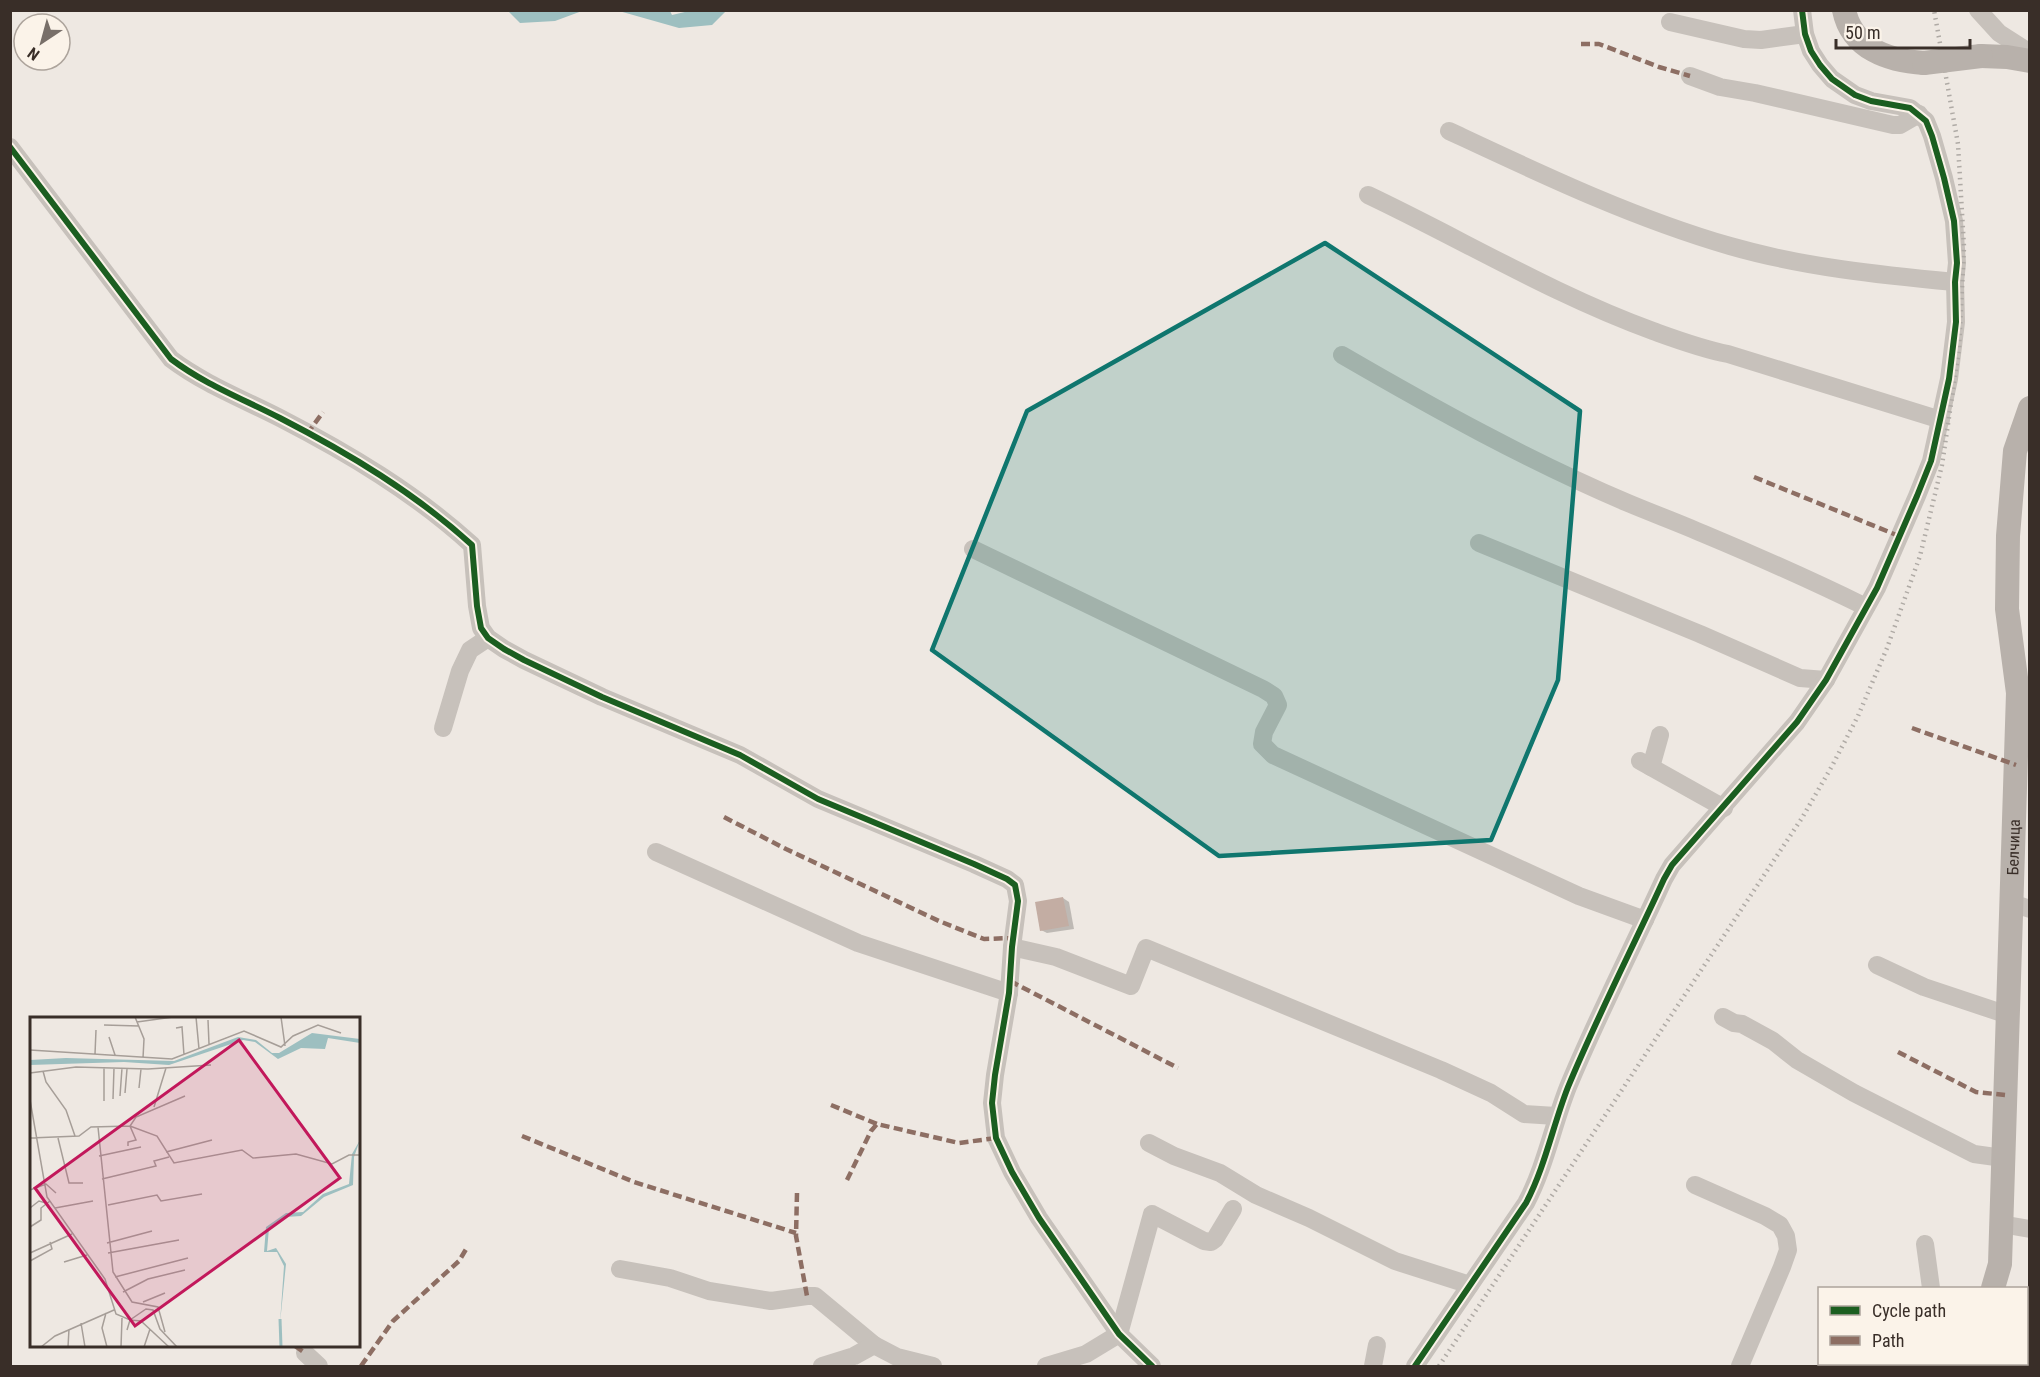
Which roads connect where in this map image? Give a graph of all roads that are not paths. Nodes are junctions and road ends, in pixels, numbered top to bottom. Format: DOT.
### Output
graph roads {
  1 [pos="1802,10"];
  2 [pos="1844,10"];
  3 [pos="1978,10"];
  4 [pos="1670,22"];
  5 [pos="1804,34"];
  6 [pos="2030,53"];
  7 [pos="2030,61"];
  8 [pos="1690,76"];
  9 [pos="1919,114"];
  10 [pos="1449,131"];
  11 [pos="10,147"];
  12 [pos="1368,195"];
  13 [pos="1954,282"];
  14 [pos="1342,356"];
  15 [pos="2030,408"];
  16 [pos="1941,420"];
  17 [pos="1479,543"];
  18 [pos="973,549"];
  19 [pos="1866,607"];
  20 [pos="488,638"];
  21 [pos="1826,680"];
  22 [pos="2024,695"];
  23 [pos="443,728"];
  24 [pos="1660,735"];
  25 [pos="1724,808"];
  26 [pos="656,852"];
  27 [pos="2020,906"];
  28 [pos="1645,920"];
  29 [pos="1012,947"];
  30 [pos="1877,965"];
  31 [pos="1009,993"];
  32 [pos="2008,1015"];
  33 [pos="1723,1017"];
  34 [pos="1556,1116"];
  35 [pos="1149,1143"];
  36 [pos="2003,1158"];
  37 [pos="1695,1185"];
  38 [pos="1233,1209"];
  39 [pos="2001,1224"];
  40 [pos="2030,1229"];
  41 [pos="1925,1244"];
  42 [pos="620,1269"];
  43 [pos="1470,1285"];
  44 [pos="1931,1287"];
  45 [pos="1993,1287"];
  46 [pos="1119,1334"];
  47 [pos="874,1345"];
  48 [pos="1377,1345"];
  49 [pos="305,1353"];
  50 [pos="319,1366"];
  51 [pos="822,1366"];
  52 [pos="933,1366"];
  53 [pos="1046,1366"];
  54 [pos="1152,1366"];
  55 [pos="1373,1366"];
  56 [pos="1415,1366"];
  57 [pos="1740,1366"];
  1 -- 5 [label="street"];
  2 -- 7 [label="main road, bridge"];
  3 -- 6 [label="street"];
  4 -- 5 [label="street"];
  5 -- 9 [label="street"];
  8 -- 9 [label="street"];
  9 -- 13 [label="street"];
  10 -- 13 [label="street"];
  11 -- 20 [label="street"];
  12 -- 16 [label="street"];
  13 -- 16 [label="street"];
  14 -- 19 [label="street"];
  15 -- 22 [label="main road, Белчица"];
  16 -- 19 [label="street"];
  17 -- 21 [label="street"];
  18 -- 28 [label="street"];
  19 -- 21 [label="street"];
  20 -- 23 [label="street"];
  20 -- 29 [label="street"];
  21 -- 25 [label="street"];
  22 -- 27 [label="main road, Белчица"];
  24 -- 25 [label="street"];
  25 -- 28 [label="street"];
  26 -- 31 [label="street"];
  27 -- 32 [label="main road, Белчица"];
  28 -- 34 [label="street"];
  29 -- 31 [label="street"];
  29 -- 34 [label="street"];
  30 -- 32 [label="street"];
  31 -- 46 [label="street"];
  32 -- 36 [label="main road, Белчица"];
  33 -- 36 [label="street"];
  34 -- 43 [label="street"];
  35 -- 43 [label="street"];
  36 -- 39 [label="main road, Белчица"];
  37 -- 57 [label="street"];
  38 -- 46 [label="street"];
  39 -- 40 [label="street"];
  39 -- 45 [label="main road, Белчица"];
  41 -- 44 [label="street"];
  42 -- 47 [label="street"];
  43 -- 56 [label="street"];
  46 -- 53 [label="street"];
  46 -- 54 [label="street"];
  47 -- 51 [label="street"];
  47 -- 52 [label="street"];
  48 -- 55 [label="street"];
  49 -- 50 [label="street"];
}
